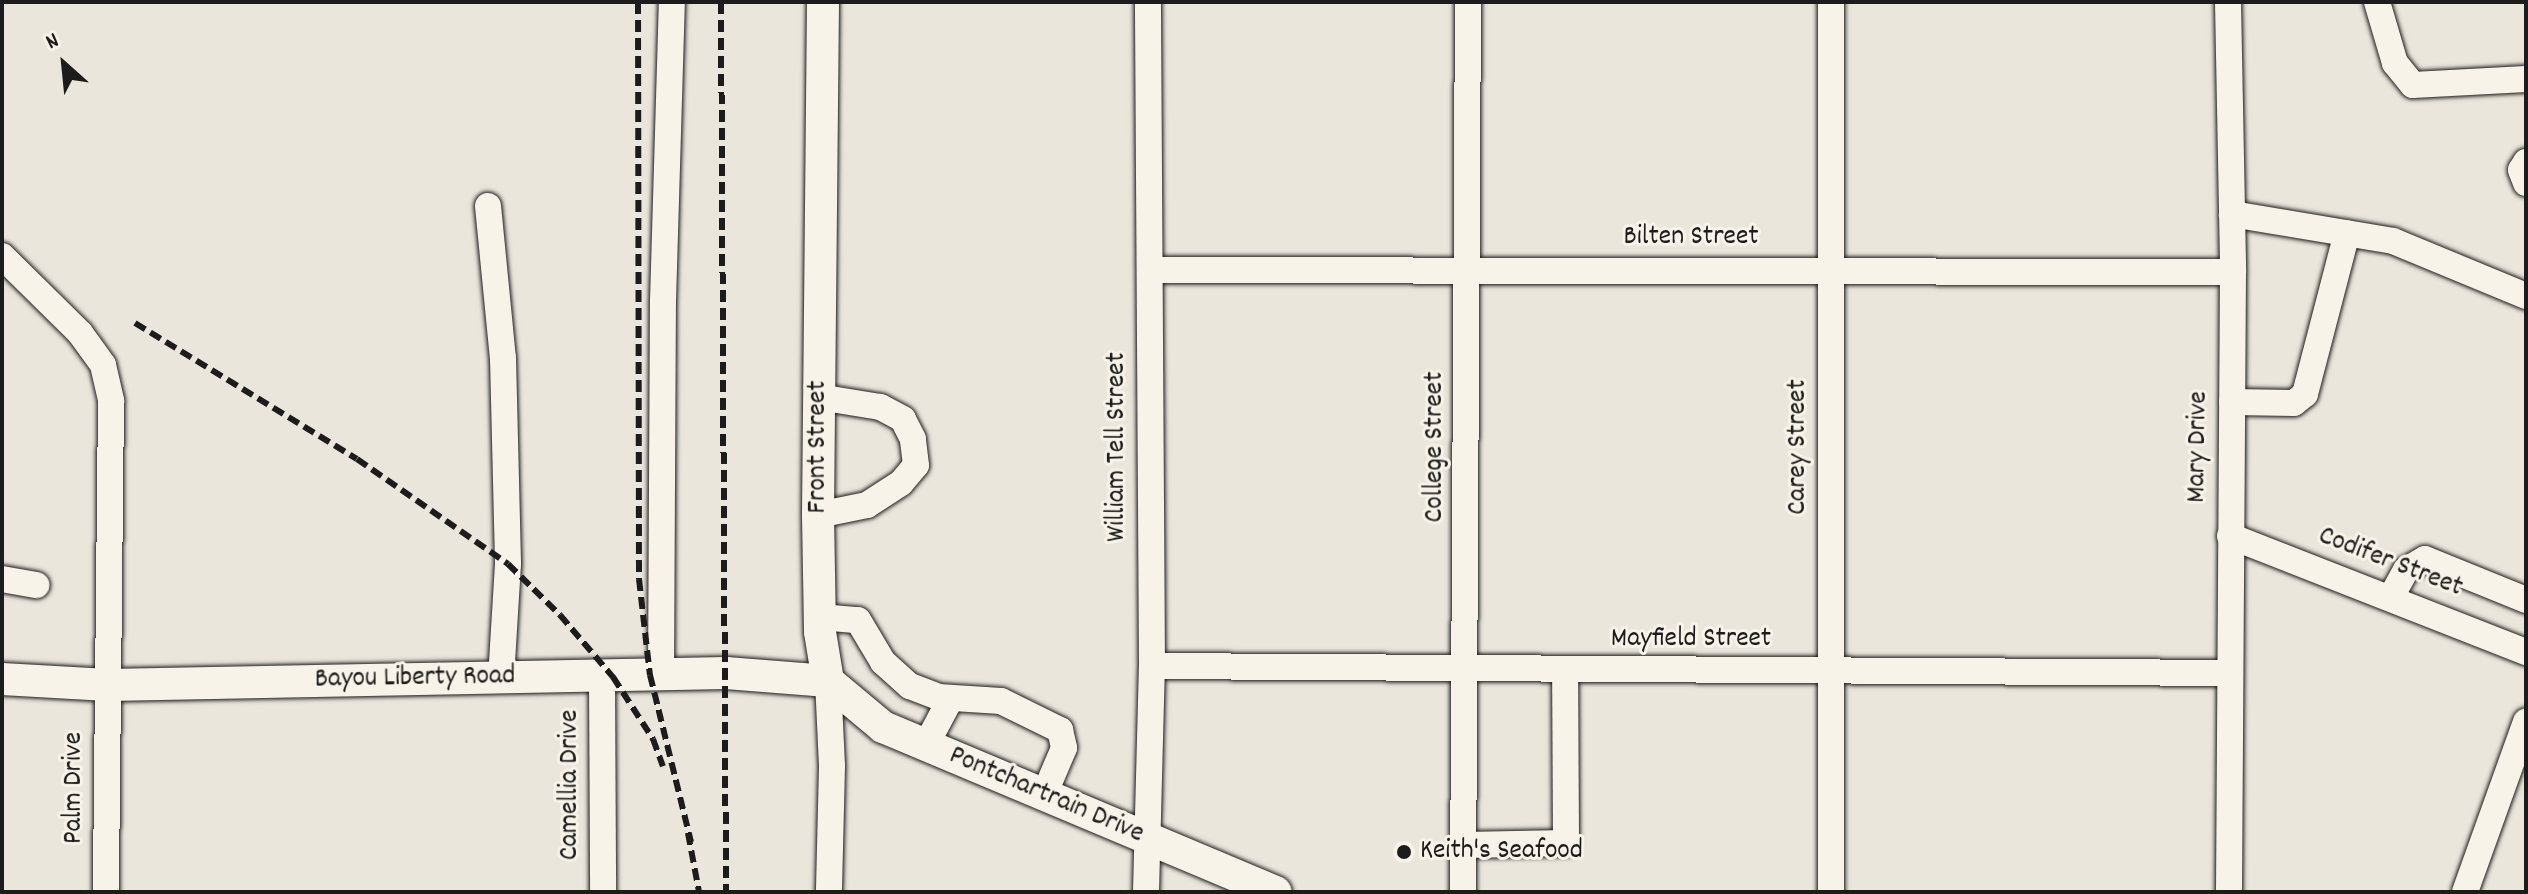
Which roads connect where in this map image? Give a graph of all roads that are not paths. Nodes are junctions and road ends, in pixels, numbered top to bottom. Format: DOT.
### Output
graph roads {
  1 [pos="672,2"];
  2 [pos="823,2"];
  3 [pos="1148,2"];
  4 [pos="1468,2"];
  5 [pos="1831,2"];
  6 [pos="2228,2"];
  7 [pos="2377,2"];
  8 [pos="2526,79"];
  9 [pos="2526,162"];
  10 [pos="2526,183"];
  11 [pos="488,206"];
  12 [pos="2232,214"];
  13 [pos="2347,233"];
  14 [pos="2,256"];
  15 [pos="1150,270"];
  16 [pos="1831,270"];
  17 [pos="1469,271"];
  18 [pos="2233,272"];
  19 [pos="2526,296"];
  20 [pos="819,397"];
  21 [pos="2232,402"];
  22 [pos="818,515"];
  23 [pos="2230,536"];
  24 [pos="2,579"];
  25 [pos="36,585"];
  26 [pos="2391,597"];
  27 [pos="2526,600"];
  28 [pos="820,617"];
  29 [pos="2526,652"];
  30 [pos="1152,666"];
  31 [pos="1466,671"];
  32 [pos="1565,672"];
  33 [pos="1831,673"];
  34 [pos="2230,673"];
  35 [pos="661,676"];
  36 [pos="501,677"];
  37 [pos="602,678"];
  38 [pos="2,679"];
  39 [pos="828,681"];
  40 [pos="108,685"];
  41 [pos="951,698"];
  42 [pos="2526,722"];
  43 [pos="926,745"];
  44 [pos="1044,795"];
  45 [pos="1146,838"];
  46 [pos="1464,845"];
  47 [pos="2470,890"];
  48 [pos="106,892"];
  49 [pos="603,892"];
  50 [pos="829,892"];
  51 [pos="1146,892"];
  52 [pos="1276,892"];
  53 [pos="1463,892"];
  54 [pos="1831,892"];
  55 [pos="2229,892"];
  1 -- 35 [label="street"];
  2 -- 20 [label="main road, Front Street"];
  3 -- 15 [label="street, William Tell Street"];
  4 -- 17 [label="street, College Street"];
  5 -- 16 [label="street, Carey Street"];
  6 -- 12 [label="street, Mary Drive"];
  7 -- 8 [label="street"];
  9 -- 10 [label="street"];
  11 -- 36 [label="street"];
  12 -- 13 [label="street"];
  12 -- 18 [label="street, Mary Drive"];
  13 -- 19 [label="street"];
  13 -- 21 [label="street"];
  14 -- 40 [label="street, Palm Drive"];
  15 -- 17 [label="street, Bilten Street"];
  15 -- 30 [label="street, William Tell Street"];
  16 -- 17 [label="street, Bilten Street"];
  16 -- 18 [label="street, Bilten Street"];
  16 -- 33 [label="street, Carey Street"];
  17 -- 31 [label="street, College Street"];
  18 -- 21 [label="street, Mary Drive"];
  20 -- 22 [label="main road, Front Street"];
  20 -- 22 [label="street"];
  21 -- 23 [label="street, Mary Drive"];
  22 -- 28 [label="main road, Front Street"];
  23 -- 26 [label="street, Codifer Street"];
  23 -- 34 [label="street, Mary Drive"];
  24 -- 25 [label="street"];
  26 -- 27 [label="street"];
  26 -- 29 [label="street, Codifer Street"];
  28 -- 39 [label="main road, Front Street"];
  28 -- 41 [label="street"];
  30 -- 31 [label="street, Mayfield Street"];
  30 -- 45 [label="street, William Tell Street"];
  31 -- 32 [label="street, Mayfield Street"];
  31 -- 46 [label="street, College Street"];
  32 -- 33 [label="street, Mayfield Street"];
  32 -- 46 [label="street"];
  33 -- 34 [label="street, Mayfield Street"];
  33 -- 54 [label="street, Carey Street"];
  34 -- 55 [label="street, Mary Drive"];
  35 -- 37 [label="main road, Bayou Liberty Road"];
  35 -- 39 [label="main road, Bayou Liberty Road"];
  36 -- 37 [label="main road, Bayou Liberty Road"];
  36 -- 40 [label="main road, Bayou Liberty Road"];
  37 -- 49 [label="street, Camellia Drive"];
  38 -- 40 [label="main road, Bayou Liberty Road"];
  39 -- 43 [label="main road, Pontchartrain Drive"];
  39 -- 50 [label="street, Front Street"];
  40 -- 48 [label="street, Palm Drive"];
  41 -- 43 [label="street"];
  41 -- 44 [label="street"];
  42 -- 47 [label="street"];
  43 -- 44 [label="main road, Pontchartrain Drive"];
  44 -- 45 [label="main road, Pontchartrain Drive"];
  45 -- 51 [label="street, William Tell Street"];
  45 -- 52 [label="main road, Pontchartrain Drive"];
  46 -- 53 [label="street, College Street"];
}
